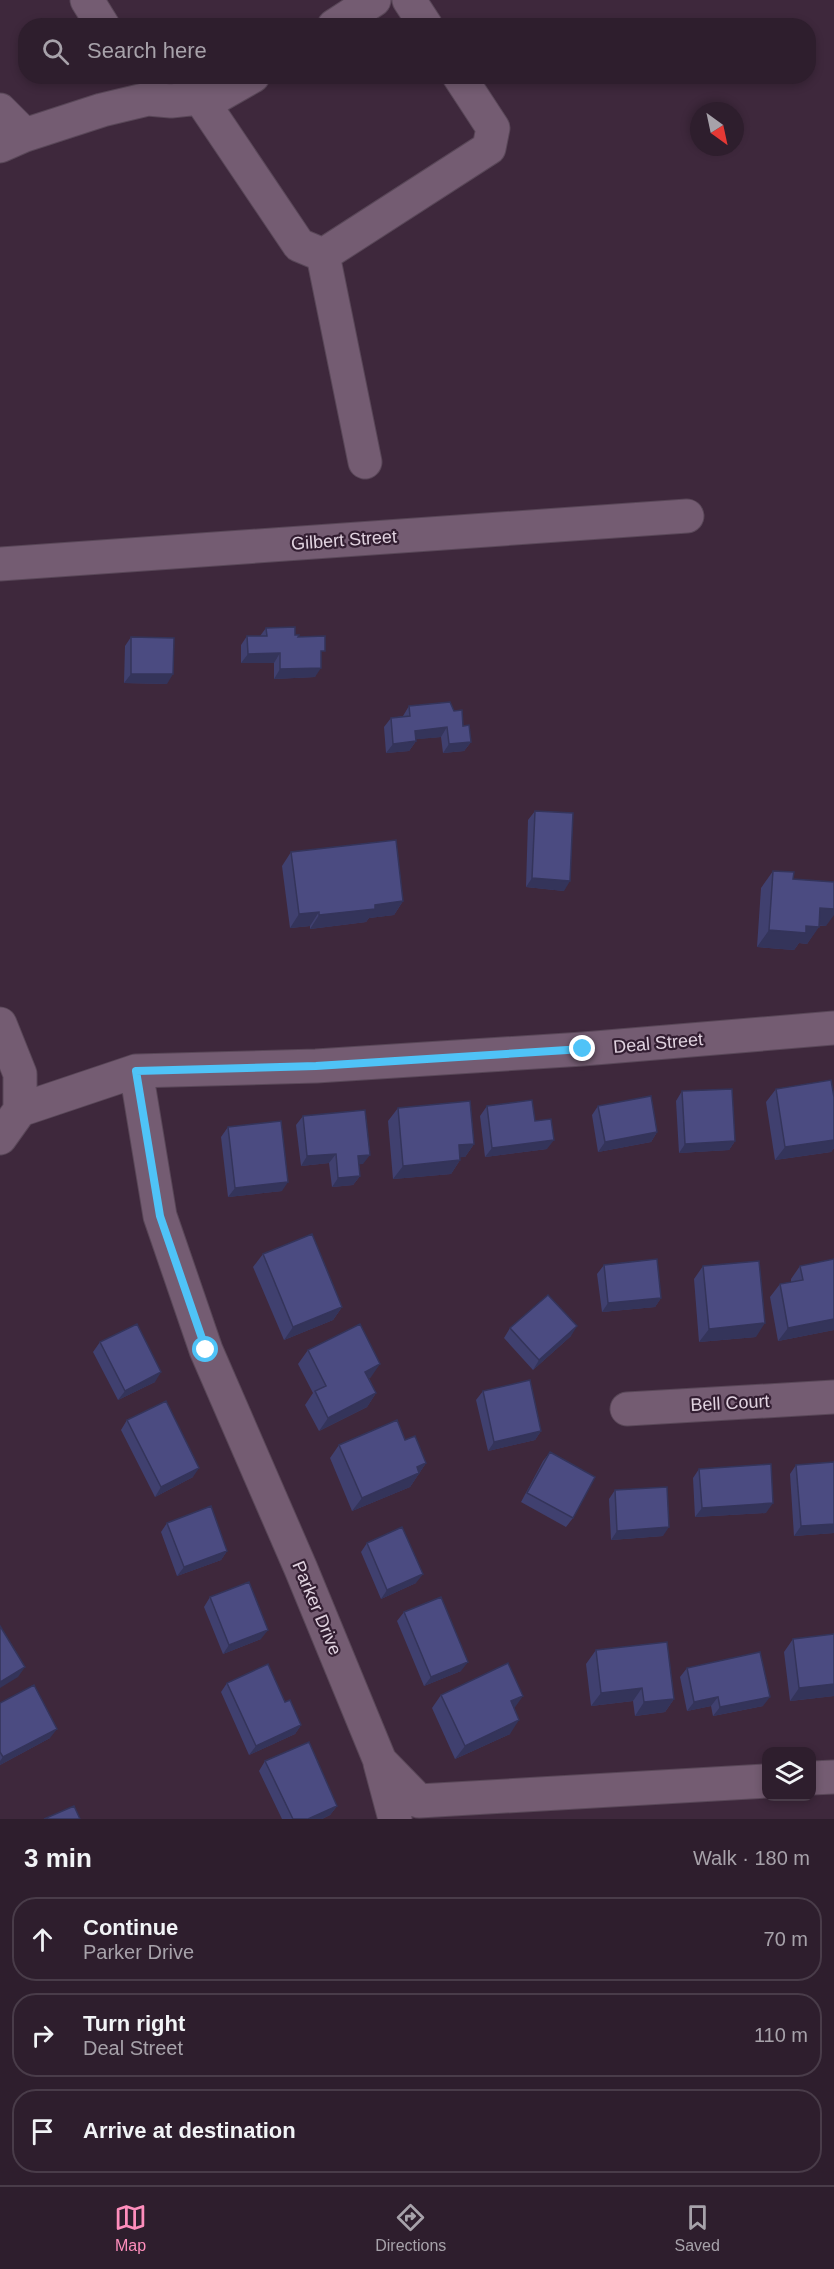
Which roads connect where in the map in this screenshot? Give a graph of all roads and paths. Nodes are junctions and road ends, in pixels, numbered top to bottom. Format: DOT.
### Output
graph roads {
  1 [pos="87,0"];
  2 [pos="374,0"];
  3 [pos="409,0"];
  4 [pos="98,18"];
  5 [pos="346,18"];
  6 [pos="421,18"];
  7 [pos="239,84"];
  8 [pos="464,84"];
  9 [pos="141,88"];
  10 [pos="200,98"];
  11 [pos="0,110"];
  12 [pos="12,140"];
  13 [pos="323,255"];
  14 [pos="365,462"];
  15 [pos="687,516"];
  16 [pos="0,564"];
  17 [pos="0,1024"];
  18 [pos="834,1028"];
  19 [pos="136,1071"];
  20 [pos="20,1110"];
  21 [pos="0,1138"];
  22 [pos="834,1397"];
  23 [pos="627,1409"];
  24 [pos="380,1761"];
  25 [pos="834,1777"];
  26 [pos="816,1778"];
  27 [pos="762,1781"];
  28 [pos="460,1809"];
  29 [pos="395,1819"];
  1 -- 4 [label="street"];
  2 -- 5 [label="street"];
  3 -- 6 [label="street"];
  7 -- 10 [label="street"];
  8 -- 13 [label="street"];
  9 -- 10 [label="street"];
  9 -- 12 [label="street"];
  10 -- 13 [label="street"];
  11 -- 12 [label="street"];
  13 -- 14 [label="street"];
  15 -- 16 [label="street, Gilbert Street"];
  17 -- 20 [label="street"];
  18 -- 19 [label="street, Deal Street"];
  19 -- 20 [label="street, Deal Street"];
  19 -- 24 [label="street, Parker Drive"];
  20 -- 21 [label="street"];
  22 -- 23 [label="street, Bell Court"];
  24 -- 28 [label="street, Parker Drive"];
  24 -- 29 [label="street"];
  25 -- 26 [label="street"];
  27 -- 28 [label="street, Parker Drive"];
}
